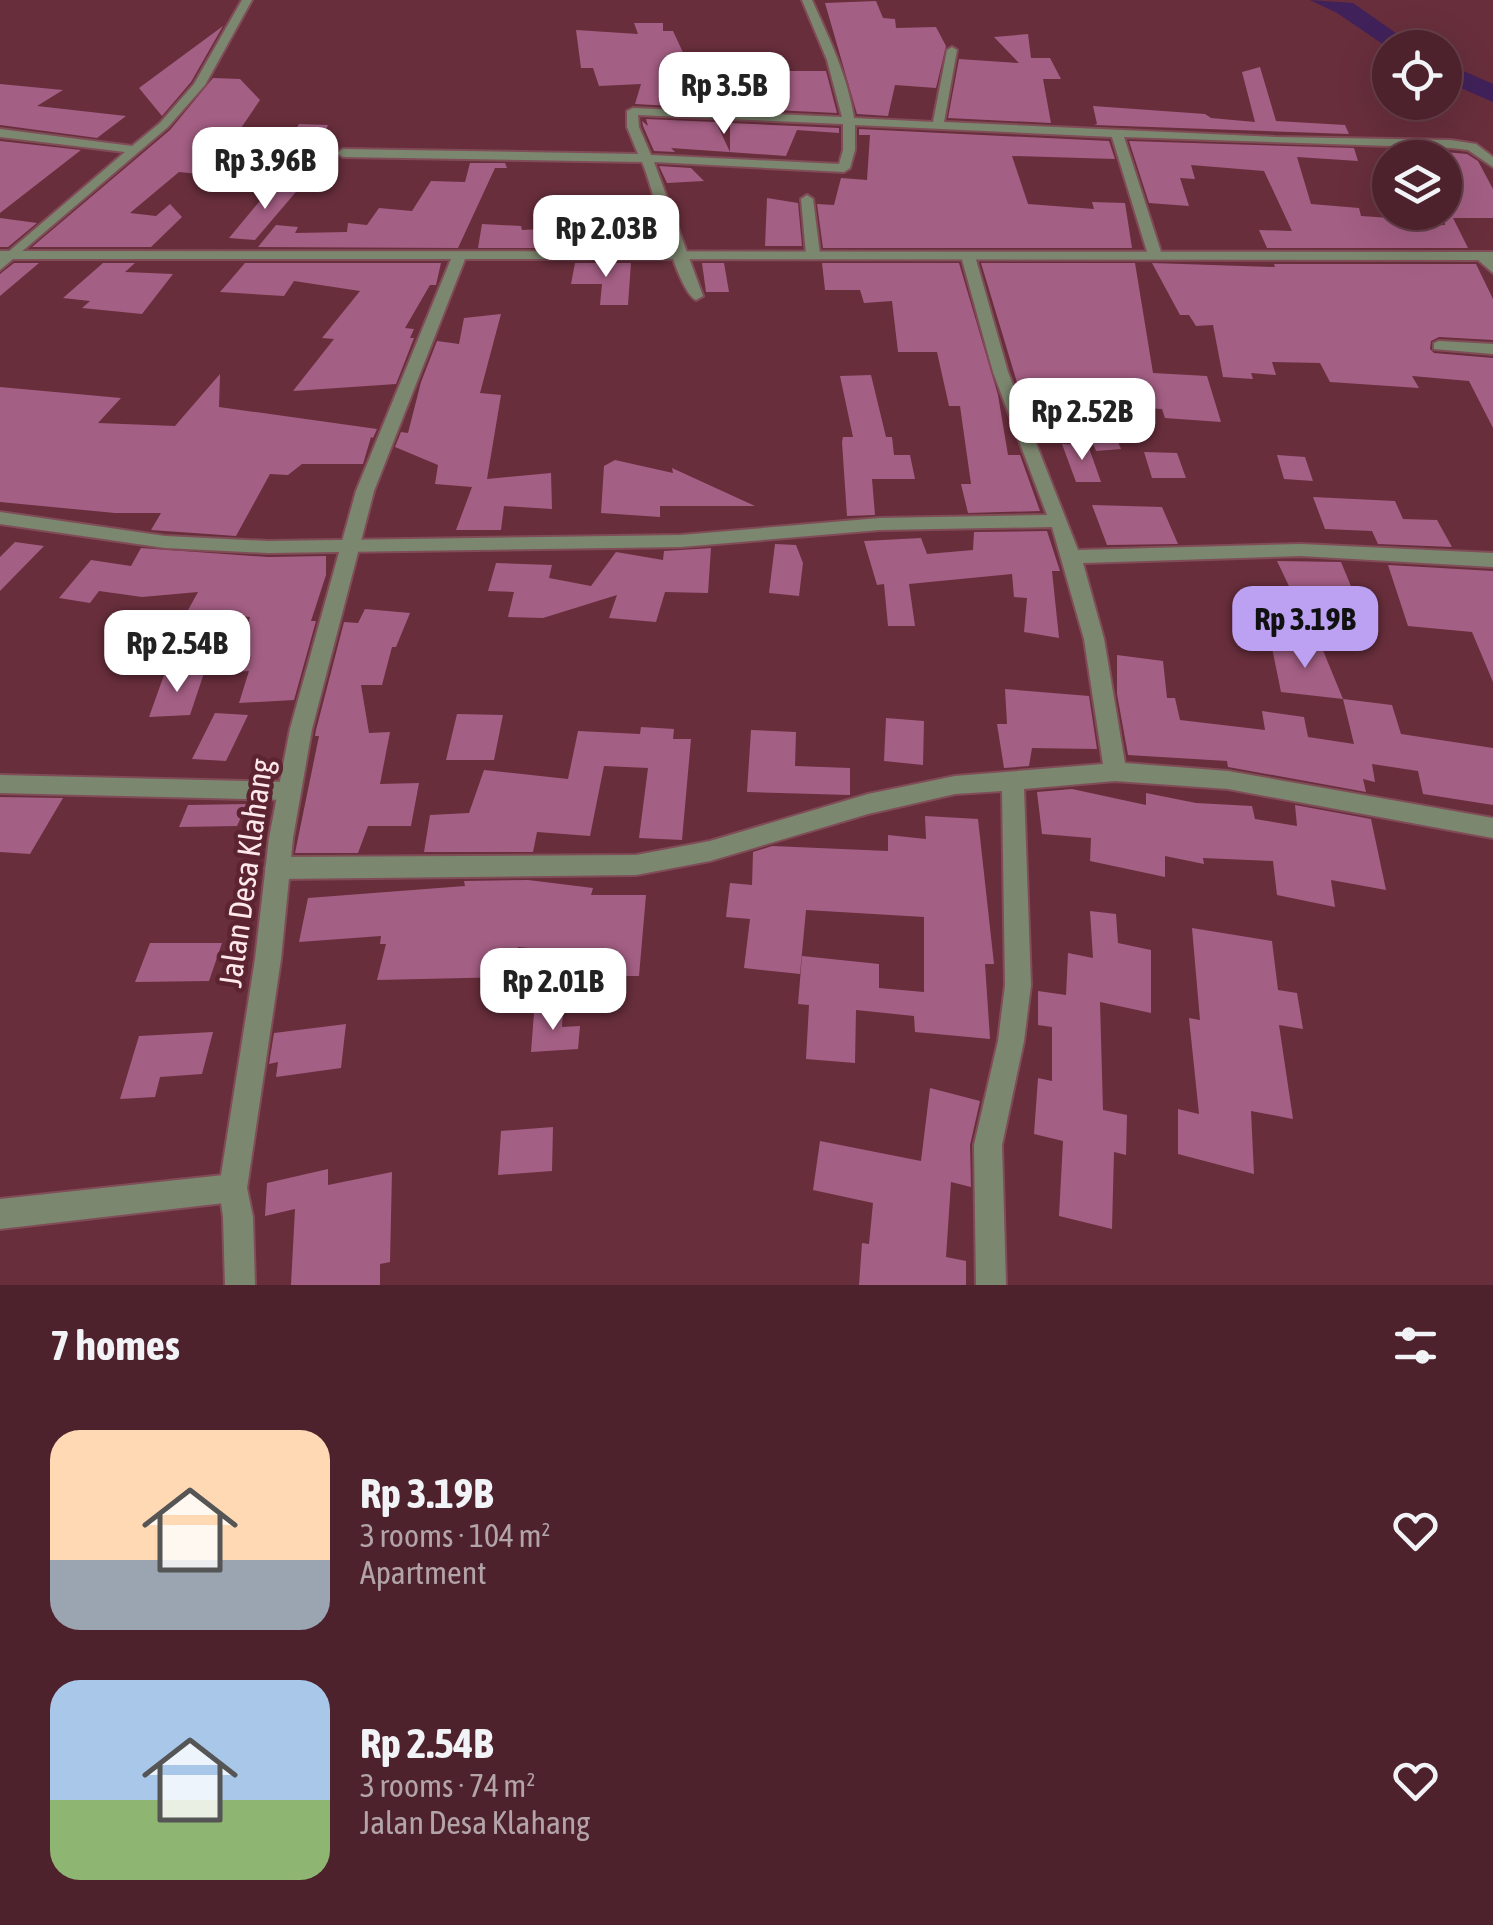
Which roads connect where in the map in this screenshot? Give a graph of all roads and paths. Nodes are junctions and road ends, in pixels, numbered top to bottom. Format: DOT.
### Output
graph roads {
  1 [pos="247,0"];
  2 [pos="807,0"];
  3 [pos="952,50"];
  4 [pos="849,121"];
  5 [pos="938,124"];
  6 [pos="1116,132"];
  7 [pos="0,133"];
  8 [pos="134,150"];
  9 [pos="342,154"];
  10 [pos="648,158"];
  11 [pos="1493,163"];
  12 [pos="807,199"];
  13 [pos="814,254"];
  14 [pos="6,255"];
  15 [pos="460,255"];
  16 [pos="676,255"];
  17 [pos="968,256"];
  18 [pos="1155,256"];
  19 [pos="1488,256"];
  20 [pos="0,266"];
  21 [pos="1493,268"];
  22 [pos="696,296"];
  23 [pos="1439,346"];
  24 [pos="1493,349"];
  25 [pos="0,518"];
  26 [pos="1057,521"];
  27 [pos="351,546"];
  28 [pos="1072,557"];
  29 [pos="1493,560"];
  30 [pos="1115,772"];
  31 [pos="1013,781"];
  32 [pos="0,784"];
  33 [pos="290,791"];
  34 [pos="1493,828"];
  35 [pos="277,868"];
  36 [pos="233,1188"];
  37 [pos="0,1214"];
  38 [pos="240,1285"];
  39 [pos="991,1285"];
  1 -- 8 [label="street"];
  2 -- 4 [label="street"];
  3 -- 5 [label="street"];
  4 -- 5 [label="street"];
  4 -- 10 [label="street"];
  4 -- 10 [label="street"];
  5 -- 6 [label="street"];
  6 -- 11 [label="street"];
  6 -- 18 [label="street"];
  7 -- 8 [label="street"];
  8 -- 14 [label="street"];
  9 -- 10 [label="street"];
  10 -- 16 [label="street"];
  12 -- 13 [label="street"];
  13 -- 16 [label="street"];
  13 -- 17 [label="street"];
  14 -- 15 [label="street"];
  14 -- 20 [label="street"];
  15 -- 16 [label="street"];
  15 -- 27 [label="street, Jalan Desa Klahang"];
  16 -- 22 [label="street"];
  17 -- 18 [label="street"];
  17 -- 26 [label="street"];
  18 -- 19 [label="street"];
  19 -- 21 [label="street"];
  23 -- 24 [label="street"];
  25 -- 27 [label="street"];
  26 -- 27 [label="street"];
  26 -- 28 [label="street"];
  27 -- 33 [label="street, Jalan Desa Klahang"];
  28 -- 29 [label="street"];
  28 -- 30 [label="street"];
  30 -- 31 [label="street"];
  30 -- 34 [label="street"];
  31 -- 35 [label="street"];
  31 -- 39 [label="street"];
  32 -- 33 [label="street"];
  33 -- 35 [label="street, Jalan Desa Klahang"];
  35 -- 36 [label="street, Jalan Desa Klahang"];
  36 -- 37 [label="street"];
  36 -- 38 [label="street, Jalan Desa Klahang"];
}
